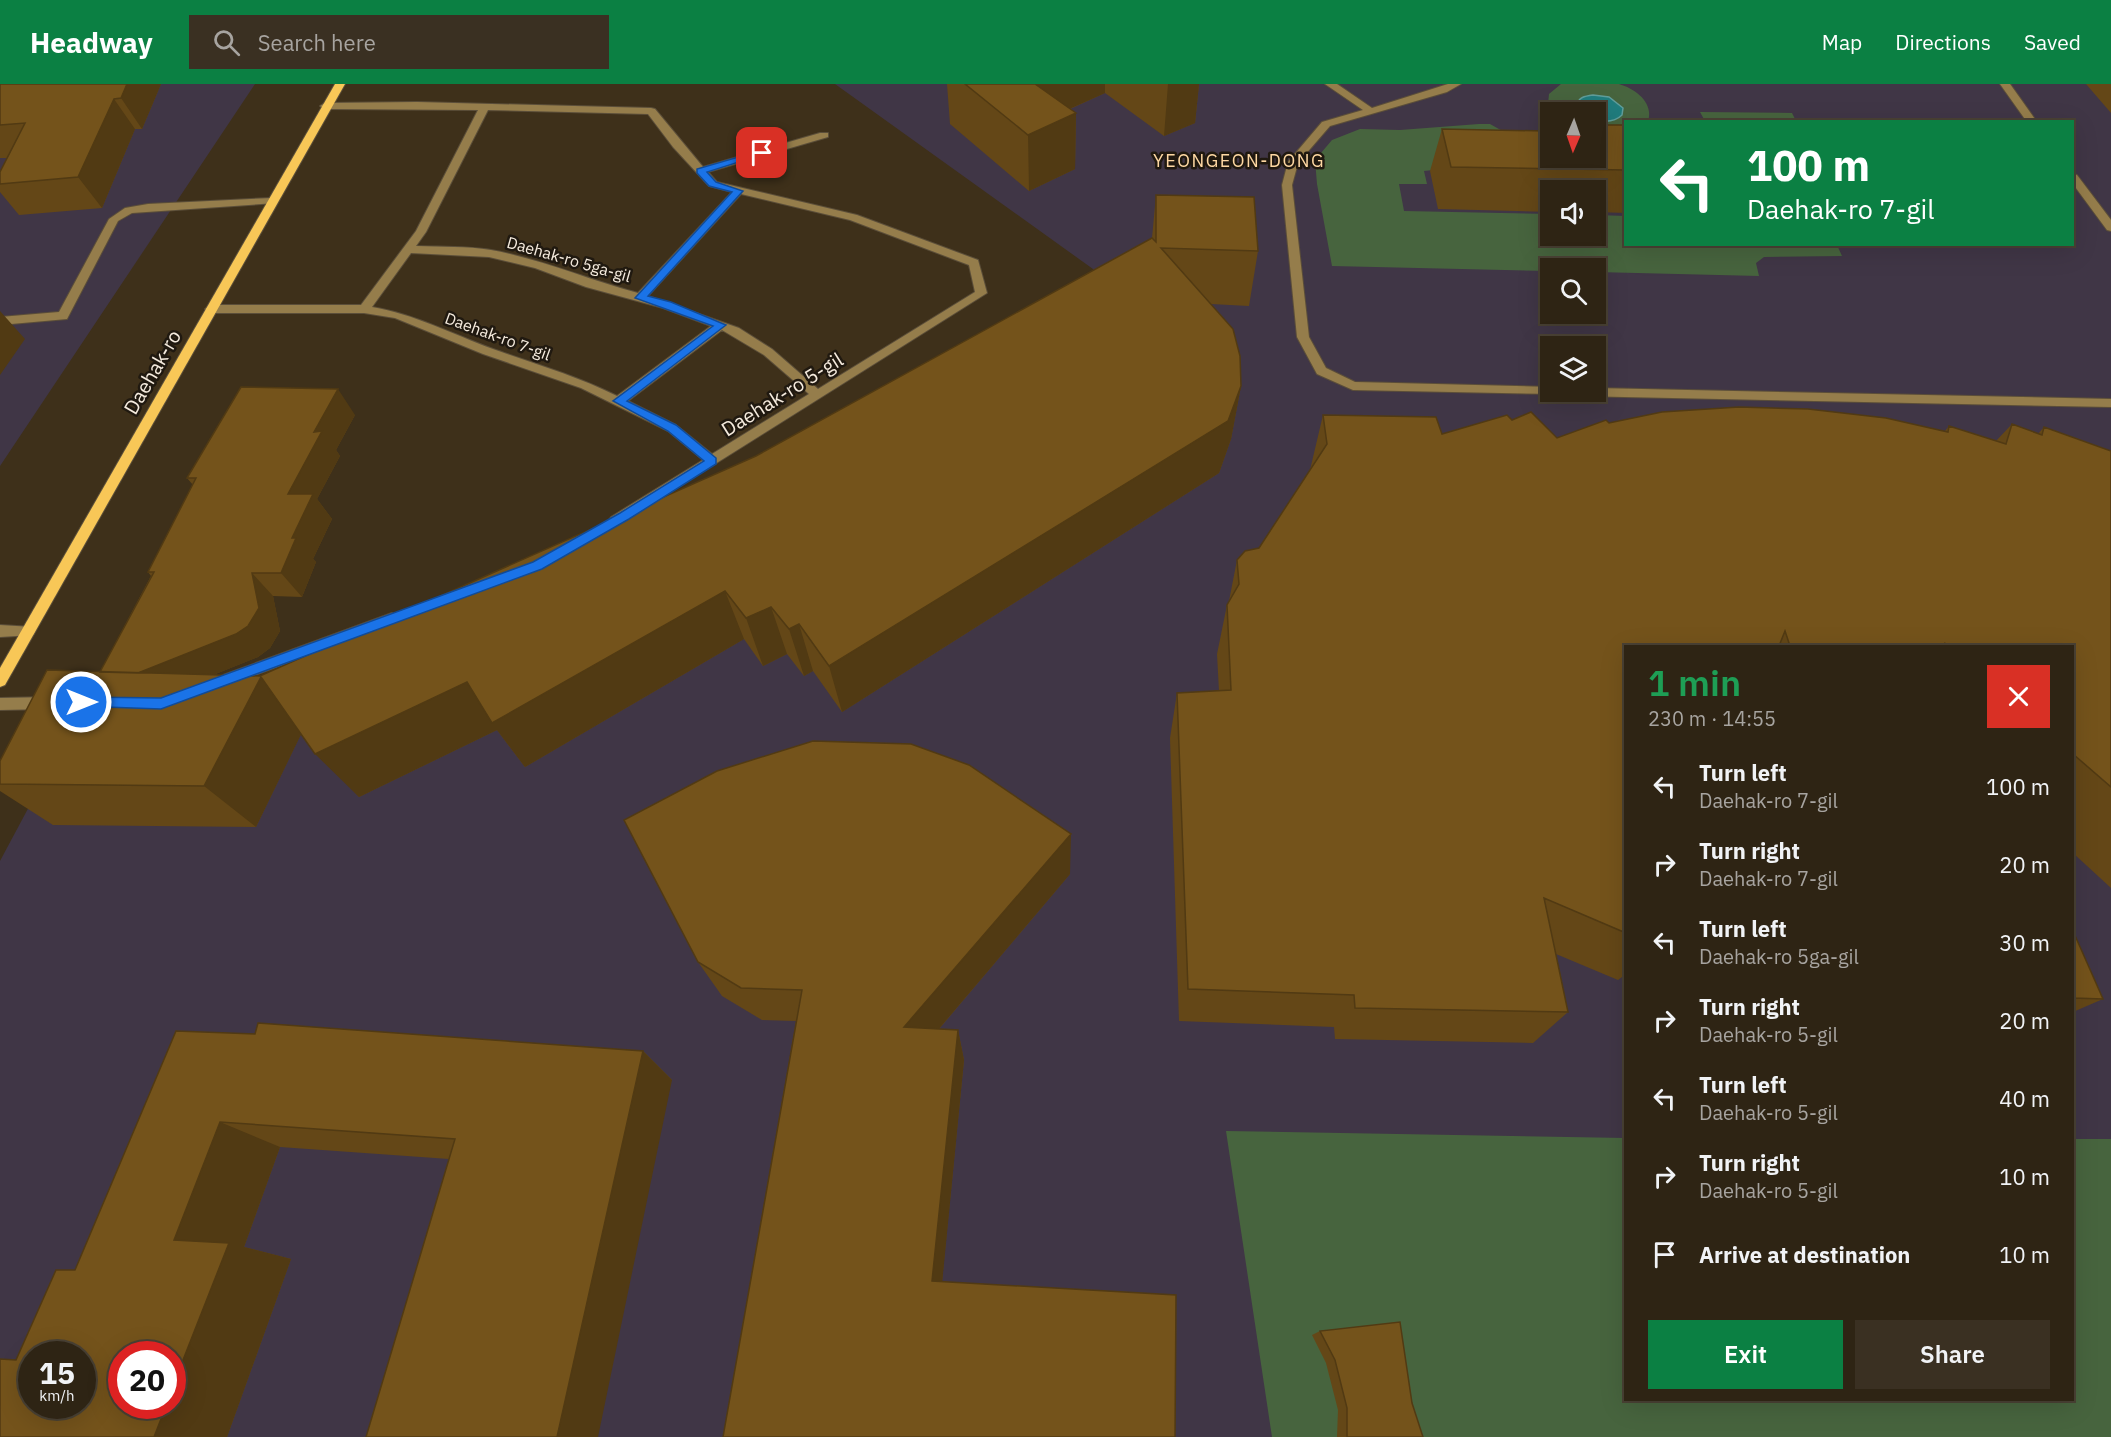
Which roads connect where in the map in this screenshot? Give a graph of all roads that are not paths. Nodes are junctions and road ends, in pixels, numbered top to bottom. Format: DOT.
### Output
graph roads {
  1 [pos="339,84"];
  2 [pos="1330,84"];
  3 [pos="1456,84"];
  4 [pos="2005,84"];
  5 [pos="325,106"];
  6 [pos="484,107"];
  7 [pos="1369,110"];
  8 [pos="2031,120"];
  9 [pos="824,135"];
  10 [pos="700,171"];
  11 [pos="2074,178"];
  12 [pos="738,191"];
  13 [pos="272,201"];
  14 [pos="2111,228"];
  15 [pos="408,249"];
  16 [pos="640,298"];
  17 [pos="211,309"];
  18 [pos="364,309"];
  19 [pos="0,321"];
  20 [pos="721,325"];
  21 [pos="1540,391"];
  22 [pos="1606,393"];
  23 [pos="817,395"];
  24 [pos="619,401"];
  25 [pos="2111,403"];
  26 [pos="712,461"];
  27 [pos="605,527"];
  28 [pos="405,614"];
  29 [pos="0,631"];
  30 [pos="28,631"];
  31 [pos="0,681"];
  32 [pos="205,687"];
  33 [pos="67,702"];
  34 [pos="0,704"];
  1 -- 5 [label="main road, Daehak-ro"];
  2 -- 7 [label="lane"];
  3 -- 7 [label="lane"];
  4 -- 8 [label="lane"];
  5 -- 6 [label="lane, Daehak-ro 5-gil"];
  5 -- 13 [label="main road, Daehak-ro"];
  6 -- 10 [label="lane, Daehak-ro 5-gil"];
  6 -- 15 [label="lane"];
  7 -- 21 [label="lane"];
  9 -- 10 [label="lane"];
  10 -- 12 [label="lane, Daehak-ro 5-gil"];
  11 -- 14 [label="lane"];
  12 -- 16 [label="lane"];
  12 -- 23 [label="lane, Daehak-ro 5-gil"];
  13 -- 17 [label="main road, Daehak-ro"];
  13 -- 19 [label="lane"];
  15 -- 16 [label="lane, Daehak-ro 5ga-gil"];
  15 -- 18 [label="lane"];
  16 -- 20 [label="lane, Daehak-ro 5ga-gil"];
  17 -- 18 [label="lane, Daehak-ro 7-gil"];
  17 -- 30 [label="main road, Daehak-ro"];
  18 -- 24 [label="lane, Daehak-ro 7-gil"];
  20 -- 23 [label="lane, Daehak-ro 5ga-gil"];
  20 -- 24 [label="lane"];
  22 -- 25 [label="lane"];
  23 -- 26 [label="lane, Daehak-ro 5-gil"];
  24 -- 26 [label="lane, Daehak-ro 7-gil"];
  26 -- 27 [label="lane, Daehak-ro 5-gil"];
  28 -- 32 [label="lane"];
  29 -- 30 [label="lane"];
  30 -- 31 [label="main road, Daehak-ro"];
  33 -- 34 [label="lane"];
}
